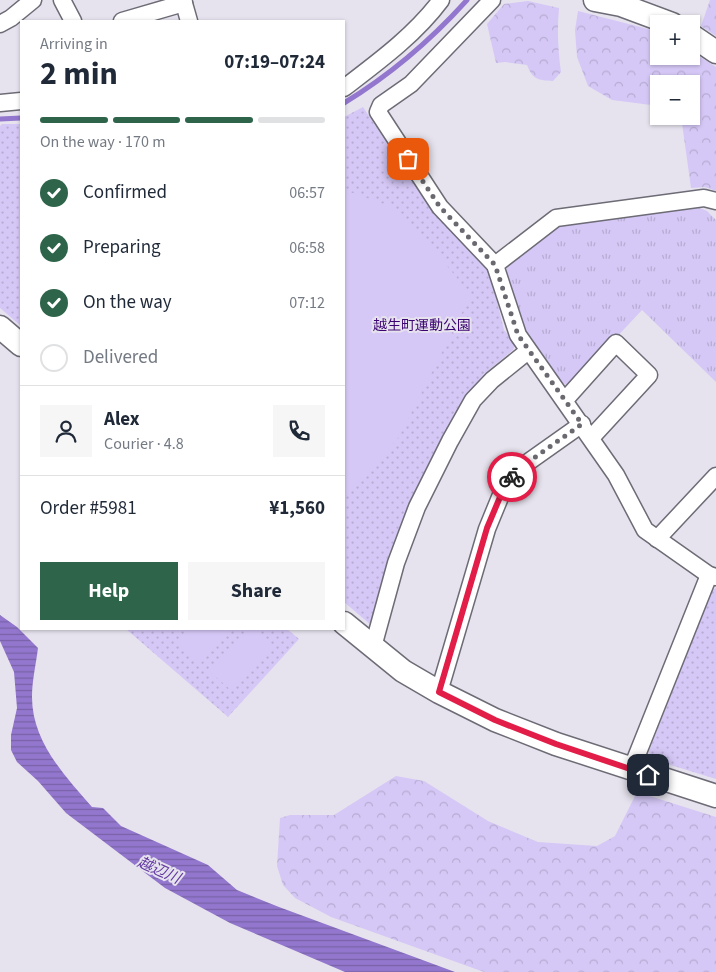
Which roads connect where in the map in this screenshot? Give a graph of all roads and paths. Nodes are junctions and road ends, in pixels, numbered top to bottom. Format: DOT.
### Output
graph roads {
  1 [pos="33,0"];
  2 [pos="62,0"];
  3 [pos="441,0"];
  4 [pos="492,0"];
  5 [pos="595,0"];
  6 [pos="184,2"];
  7 [pos="650,16"];
  8 [pos="72,20"];
  9 [pos="125,20"];
  10 [pos="189,20"];
  11 [pos="0,24"];
  12 [pos="700,41"];
  13 [pos="716,52"];
  14 [pos="345,87"];
  15 [pos="20,100"];
  16 [pos="0,103"];
  17 [pos="716,201"];
  18 [pos="495,265"];
  19 [pos="0,327"];
  20 [pos="20,344"];
  21 [pos="528,351"];
  22 [pos="565,400"];
  23 [pos="582,424"];
  24 [pos="591,438"];
  25 [pos="716,476"];
  26 [pos="657,539"];
  27 [pos="713,576"];
  28 [pos="345,624"];
  29 [pos="373,647"];
  30 [pos="439,692"];
  31 [pos="632,770"];
  32 [pos="716,796"];
  1 -- 11 [label="street"];
  2 -- 8 [label="street"];
  3 -- 14 [label="street"];
  4 -- 18 [label="street"];
  5 -- 7 [label="street"];
  6 -- 9 [label="street"];
  6 -- 10 [label="street"];
  12 -- 13 [label="street"];
  15 -- 16 [label="street"];
  17 -- 18 [label="street"];
  18 -- 21 [label="street"];
  19 -- 20 [label="street"];
  21 -- 22 [label="street"];
  21 -- 29 [label="street"];
  22 -- 23 [label="street"];
  22 -- 24 [label="street"];
  23 -- 24 [label="street"];
  23 -- 30 [label="street"];
  24 -- 26 [label="street"];
  25 -- 26 [label="street"];
  26 -- 27 [label="street"];
  27 -- 31 [label="street"];
  28 -- 29 [label="street"];
  29 -- 30 [label="street"];
  30 -- 31 [label="street"];
  31 -- 32 [label="street"];
}
